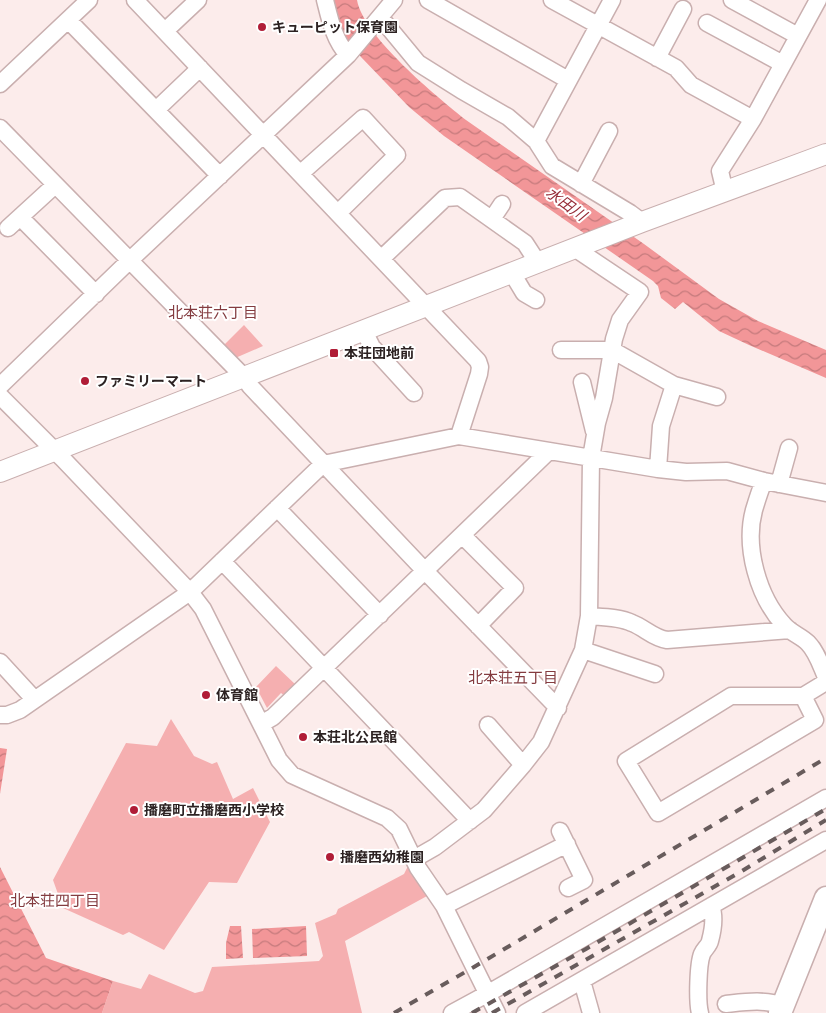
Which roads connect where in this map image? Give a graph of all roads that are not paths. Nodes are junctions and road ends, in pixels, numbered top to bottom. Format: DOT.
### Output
graph roads {
  1 [pos="89,0"];
  2 [pos="135,0"];
  3 [pos="198,0"];
  4 [pos="326,0"];
  5 [pos="394,0"];
  6 [pos="428,0"];
  7 [pos="552,0"];
  8 [pos="612,0"];
  9 [pos="732,0"];
  10 [pos="818,0"];
  11 [pos="449,5"];
  12 [pos="683,9"];
  13 [pos="380,18"];
  14 [pos="68,20"];
  15 [pos="707,22"];
  16 [pos="598,25"];
  17 [pos="165,31"];
  18 [pos="798,36"];
  19 [pos="348,55"];
  20 [pos="657,58"];
  21 [pos="783,64"];
  22 [pos="200,68"];
  23 [pos="568,80"];
  24 [pos="0,84"];
  25 [pos="156,110"];
  26 [pos="753,119"];
  27 [pos="0,128"];
  28 [pos="609,131"];
  29 [pos="264,135"];
  30 [pos="536,141"];
  31 [pos="826,154"];
  32 [pos="301,174"];
  33 [pos="220,176"];
  34 [pos="580,184"];
  35 [pos="55,185"];
  36 [pos="725,192"];
  37 [pos="502,204"];
  38 [pos="338,213"];
  39 [pos="492,220"];
  40 [pos="642,222"];
  41 [pos="576,249"];
  42 [pos="381,258"];
  43 [pos="129,261"];
  44 [pos="538,263"];
  45 [pos="512,273"];
  46 [pos="96,294"];
  47 [pos="536,300"];
  48 [pos="427,307"];
  49 [pos="364,330"];
  50 [pos="560,350"];
  51 [pos="612,350"];
  52 [pos="243,376"];
  53 [pos="582,382"];
  54 [pos="674,385"];
  55 [pos="0,386"];
  56 [pos="414,393"];
  57 [pos="0,396"];
  58 [pos="717,396"];
  59 [pos="595,434"];
  60 [pos="459,436"];
  61 [pos="789,448"];
  62 [pos="54,450"];
  63 [pos="549,451"];
  64 [pos="591,458"];
  65 [pos="323,464"];
  66 [pos="658,469"];
  67 [pos="0,472"];
  68 [pos="771,482"];
  69 [pos="826,492"];
  70 [pos="277,508"];
  71 [pos="463,536"];
  72 [pos="222,561"];
  73 [pos="426,572"];
  74 [pos="190,592"];
  75 [pos="380,615"];
  76 [pos="589,616"];
  77 [pos="478,626"];
  78 [pos="790,630"];
  79 [pos="584,650"];
  80 [pos="0,662"];
  81 [pos="324,669"];
  82 [pos="655,674"];
  83 [pos="826,677"];
  84 [pos="826,682"];
  85 [pos="803,696"];
  86 [pos="34,699"];
  87 [pos="558,708"];
  88 [pos="0,715"];
  89 [pos="261,724"];
  90 [pos="488,725"];
  91 [pos="523,765"];
  92 [pos="826,798"];
  93 [pos="470,821"];
  94 [pos="826,840"];
  95 [pos="414,859"];
  96 [pos="568,888"];
  97 [pos="826,898"];
  98 [pos="444,906"];
  99 [pos="711,906"];
  100 [pos="819,934"];
  101 [pos="582,981"];
  102 [pos="487,994"];
  103 [pos="695,1003"];
  104 [pos="726,1004"];
  105 [pos="781,1009"];
  106 [pos="452,1013"];
  107 [pos="498,1013"];
  108 [pos="525,1013"];
  109 [pos="591,1013"];
  1 -- 14 [label="street"];
  2 -- 17 [label="street"];
  3 -- 17 [label="street"];
  4 -- 19 [label="street"];
  5 -- 13 [label="street"];
  6 -- 11 [label="street"];
  7 -- 16 [label="street"];
  8 -- 16 [label="street"];
  9 -- 18 [label="street"];
  10 -- 18 [label="street"];
  11 -- 23 [label="street"];
  12 -- 20 [label="street"];
  13 -- 19 [label="street"];
  13 -- 30 [label="street"];
  14 -- 24 [label="street"];
  14 -- 25 [label="street"];
  15 -- 21 [label="street"];
  16 -- 20 [label="street"];
  16 -- 23 [label="street"];
  17 -- 22 [label="street"];
  18 -- 21 [label="street"];
  19 -- 29 [label="street"];
  20 -- 26 [label="street"];
  21 -- 26 [label="street"];
  22 -- 25 [label="street"];
  22 -- 29 [label="street"];
  23 -- 30 [label="street"];
  25 -- 33 [label="street"];
  26 -- 36 [label="street"];
  27 -- 35 [label="street"];
  28 -- 34 [label="street"];
  29 -- 32 [label="street"];
  29 -- 33 [label="street"];
  30 -- 34 [label="street"];
  31 -- 36 [label="street"];
  32 -- 38 [label="street"];
  32 -- 38 [label="street"];
  33 -- 43 [label="street"];
  34 -- 40 [label="street"];
  35 -- 43 [label="street"];
  35 -- 46 [label="street"];
  36 -- 40 [label="street"];
  37 -- 39 [label="street"];
  38 -- 42 [label="street"];
  39 -- 42 [label="street"];
  39 -- 44 [label="street"];
  40 -- 41 [label="street"];
  41 -- 44 [label="street"];
  41 -- 51 [label="street"];
  42 -- 48 [label="street"];
  43 -- 46 [label="street"];
  43 -- 52 [label="street"];
  44 -- 45 [label="street"];
  45 -- 47 [label="street"];
  45 -- 48 [label="street"];
  46 -- 55 [label="street"];
  48 -- 49 [label="street"];
  48 -- 60 [label="street"];
  49 -- 52 [label="street"];
  49 -- 56 [label="street"];
  50 -- 51 [label="street"];
  51 -- 54 [label="street"];
  51 -- 59 [label="street"];
  52 -- 62 [label="street"];
  52 -- 65 [label="street"];
  53 -- 59 [label="street"];
  54 -- 58 [label="street"];
  54 -- 66 [label="street"];
  57 -- 62 [label="street"];
  59 -- 64 [label="street"];
  60 -- 63 [label="street"];
  60 -- 65 [label="street"];
  61 -- 68 [label="street"];
  62 -- 67 [label="street"];
  62 -- 74 [label="street"];
  63 -- 64 [label="street"];
  63 -- 71 [label="street"];
  64 -- 66 [label="street"];
  64 -- 76 [label="street"];
  65 -- 70 [label="street"];
  65 -- 73 [label="street"];
  66 -- 68 [label="street"];
  68 -- 69 [label="street"];
  68 -- 78 [label="street"];
  70 -- 72 [label="street"];
  70 -- 75 [label="street"];
  71 -- 73 [label="street"];
  71 -- 77 [label="street"];
  72 -- 74 [label="street"];
  72 -- 81 [label="street"];
  73 -- 75 [label="street"];
  73 -- 77 [label="street"];
  74 -- 86 [label="street"];
  74 -- 89 [label="street"];
  75 -- 81 [label="street"];
  76 -- 78 [label="street"];
  76 -- 79 [label="street"];
  77 -- 87 [label="street"];
  78 -- 83 [label="street"];
  79 -- 82 [label="street"];
  79 -- 87 [label="street"];
  80 -- 86 [label="street"];
  81 -- 89 [label="street"];
  81 -- 93 [label="street"];
  84 -- 85 [label="street"];
  85 -- 85 [label="street"];
  86 -- 88 [label="street"];
  87 -- 91 [label="street"];
  89 -- 95 [label="street"];
  90 -- 91 [label="street"];
  91 -- 93 [label="street"];
  92 -- 102 [label="street"];
  93 -- 95 [label="street"];
  94 -- 99 [label="street"];
  95 -- 98 [label="street"];
  96 -- 98 [label="street"];
  97 -- 100 [label="main road"];
  98 -- 102 [label="street"];
  99 -- 101 [label="street"];
  99 -- 103 [label="street"];
  100 -- 105 [label="main road"];
  101 -- 108 [label="street"];
  101 -- 109 [label="street"];
  102 -- 106 [label="street"];
  102 -- 107 [label="street"];
  104 -- 105 [label="street"];
}
